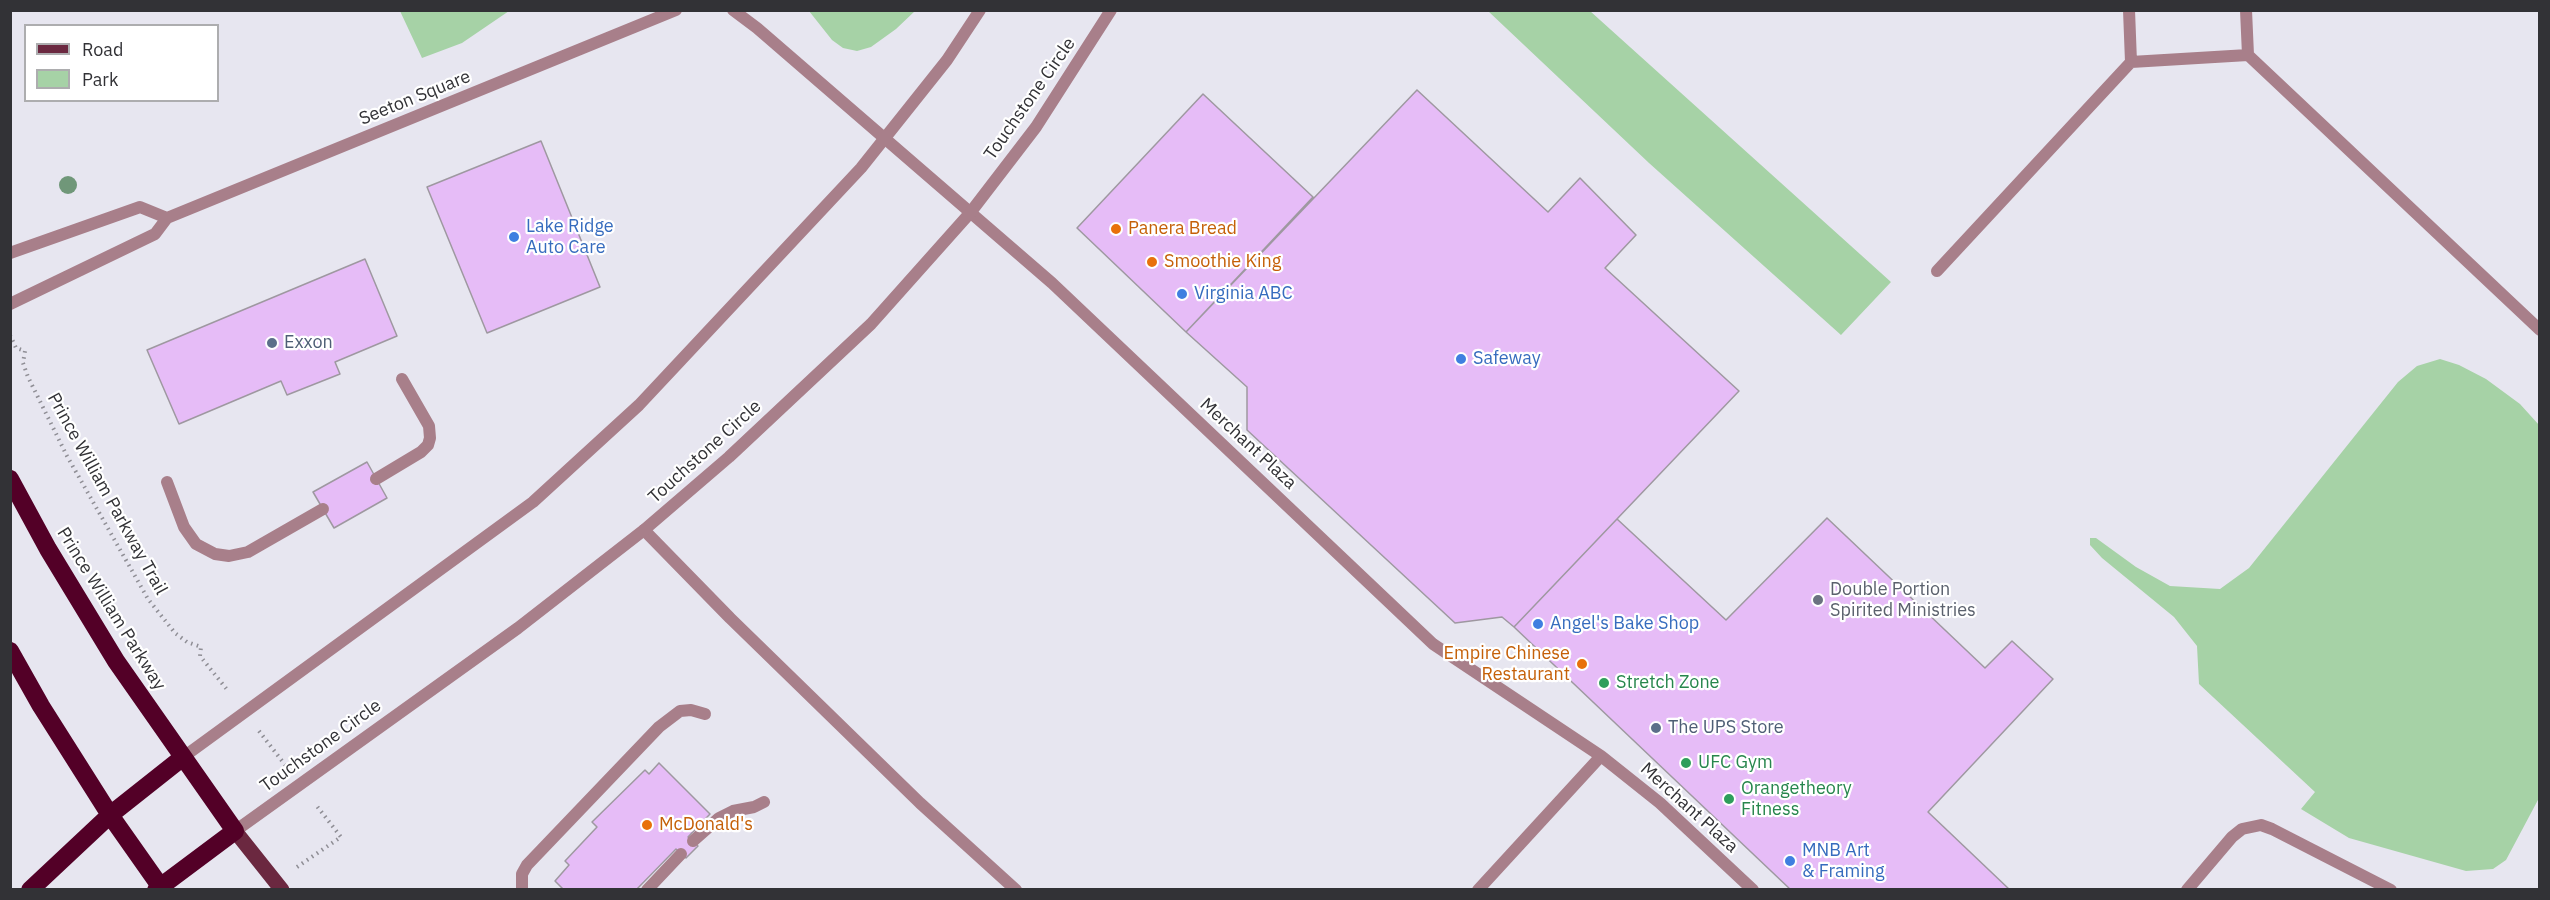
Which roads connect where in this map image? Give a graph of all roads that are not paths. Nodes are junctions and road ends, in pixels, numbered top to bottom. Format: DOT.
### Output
graph roads {
  1 [pos="676,10"];
  2 [pos="733,10"];
  3 [pos="980,10"];
  4 [pos="1111,10"];
  5 [pos="2129,10"];
  6 [pos="2246,10"];
  7 [pos="2248,55"];
  8 [pos="2132,62"];
  9 [pos="885,138"];
  10 [pos="970,213"];
  11 [pos="167,218"];
  12 [pos="10,253"];
  13 [pos="1937,271"];
  14 [pos="10,304"];
  15 [pos="2540,330"];
  16 [pos="402,379"];
  17 [pos="10,479"];
  18 [pos="376,479"];
  19 [pos="167,482"];
  20 [pos="323,509"];
  21 [pos="644,530"];
  22 [pos="10,651"];
  23 [pos="705,714"];
  24 [pos="1601,756"];
  25 [pos="182,758"];
  26 [pos="764,802"];
  27 [pos="110,815"];
  28 [pos="235,831"];
  29 [pos="693,841"];
  30 [pos="681,854"];
  31 [pos="279,886"];
  32 [pos="160,888"];
  33 [pos="30,890"];
  34 [pos="522,890"];
  35 [pos="646,890"];
  36 [pos="1016,890"];
  37 [pos="1478,890"];
  38 [pos="1752,890"];
  39 [pos="2187,890"];
  40 [pos="2391,890"];
  1 -- 11 [label="street, Seeton Square"];
  2 -- 9 [label="street"];
  3 -- 9 [label="street"];
  4 -- 10 [label="street, Touchstone Circle"];
  5 -- 8 [label="street"];
  6 -- 7 [label="street"];
  7 -- 8 [label="street"];
  7 -- 15 [label="street"];
  8 -- 13 [label="street"];
  9 -- 10 [label="street, Merchant Plaza"];
  9 -- 25 [label="street"];
  10 -- 21 [label="street, Touchstone Circle"];
  10 -- 24 [label="street, Merchant Plaza"];
  11 -- 12 [label="street"];
  11 -- 14 [label="street, Seeton Square"];
  16 -- 18 [label="street"];
  17 -- 25 [label="highway, Prince William Parkway"];
  19 -- 20 [label="street"];
  21 -- 28 [label="street, Touchstone Circle"];
  21 -- 36 [label="street"];
  22 -- 27 [label="highway"];
  23 -- 34 [label="street"];
  24 -- 37 [label="street"];
  24 -- 38 [label="street, Merchant Plaza"];
  25 -- 27 [label="highway"];
  25 -- 28 [label="highway, Prince William Parkway"];
  26 -- 29 [label="street"];
  27 -- 32 [label="highway"];
  27 -- 33 [label="highway"];
  28 -- 31 [label="main road"];
  28 -- 32 [label="highway"];
  30 -- 35 [label="street"];
  39 -- 40 [label="street"];
}
